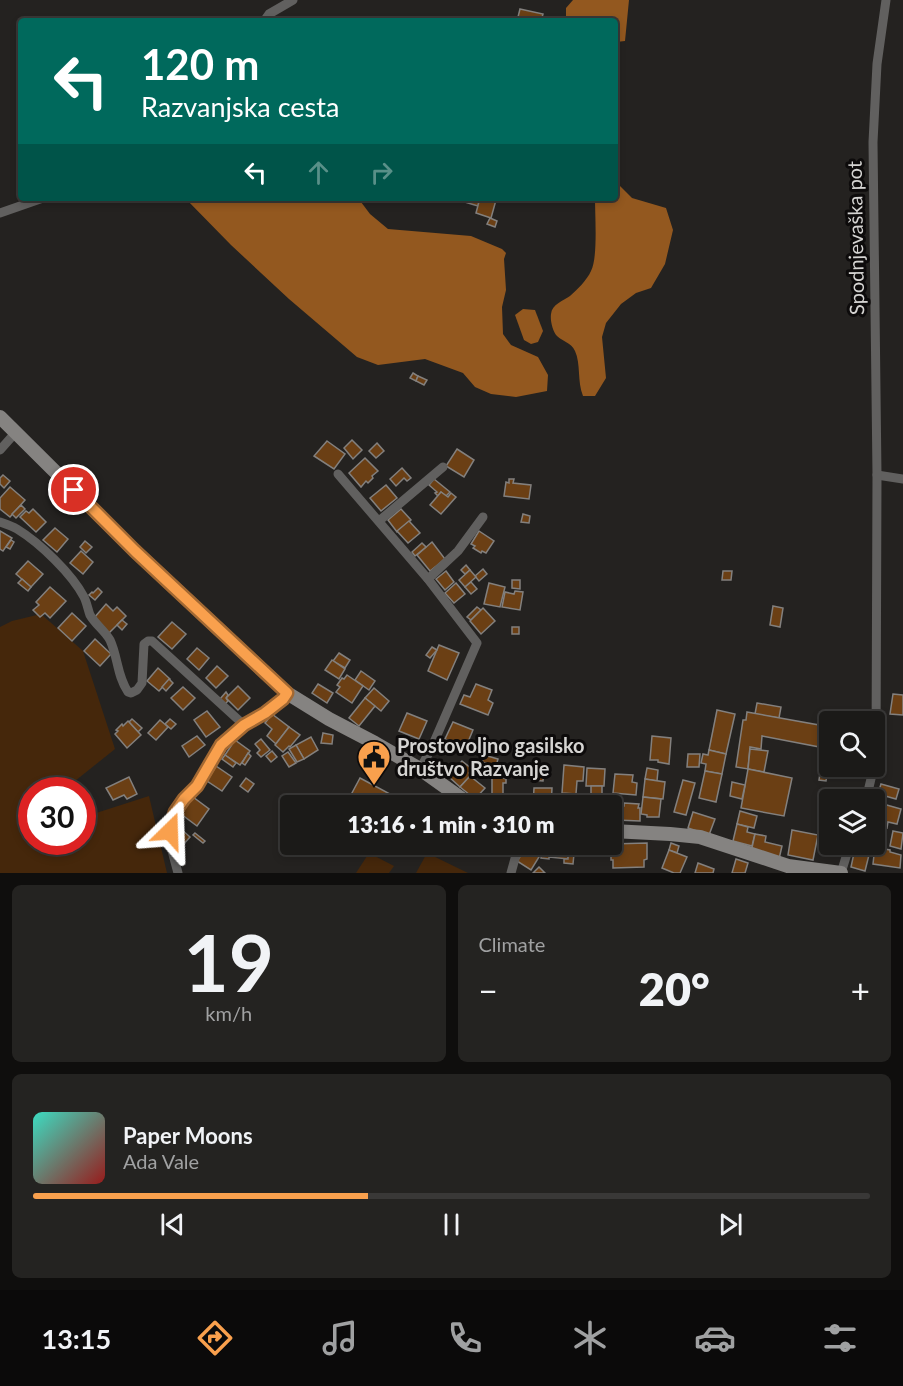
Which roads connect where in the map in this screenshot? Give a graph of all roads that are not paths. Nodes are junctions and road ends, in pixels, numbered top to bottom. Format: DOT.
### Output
graph roads {
  1 [pos="293,0"];
  2 [pos="886,0"];
  3 [pos="266,18"];
  4 [pos="34,201"];
  5 [pos="0,213"];
  6 [pos="0,417"];
  7 [pos="16,432"];
  8 [pos="0,450"];
  9 [pos="443,467"];
  10 [pos="338,474"];
  11 [pos="877,475"];
  12 [pos="903,479"];
  13 [pos="483,517"];
  14 [pos="379,521"];
  15 [pos="0,522"];
  16 [pos="428,579"];
  17 [pos="287,693"];
  18 [pos="876,711"];
  19 [pos="244,725"];
  20 [pos="420,770"];
  21 [pos="456,795"];
  22 [pos="622,832"];
  23 [pos="516,855"];
  24 [pos="847,855"];
  25 [pos="178,873"];
  26 [pos="511,873"];
  27 [pos="841,873"];
  1 -- 3 [label="street"];
  2 -- 11 [label="street, Spodnjevaška pot"];
  4 -- 5 [label="street"];
  6 -- 7 [label="street"];
  7 -- 8 [label="street"];
  7 -- 17 [label="street"];
  9 -- 14 [label="street"];
  10 -- 14 [label="street"];
  11 -- 12 [label="street"];
  11 -- 18 [label="street, Spodnjevaška pot"];
  13 -- 16 [label="street"];
  14 -- 16 [label="street"];
  15 -- 19 [label="street"];
  16 -- 20 [label="street"];
  17 -- 19 [label="street"];
  17 -- 20 [label="street"];
  19 -- 25 [label="street"];
  20 -- 21 [label="street"];
  22 -- 27 [label="street"];
  23 -- 26 [label="street"];
  24 -- 27 [label="street"];
}
